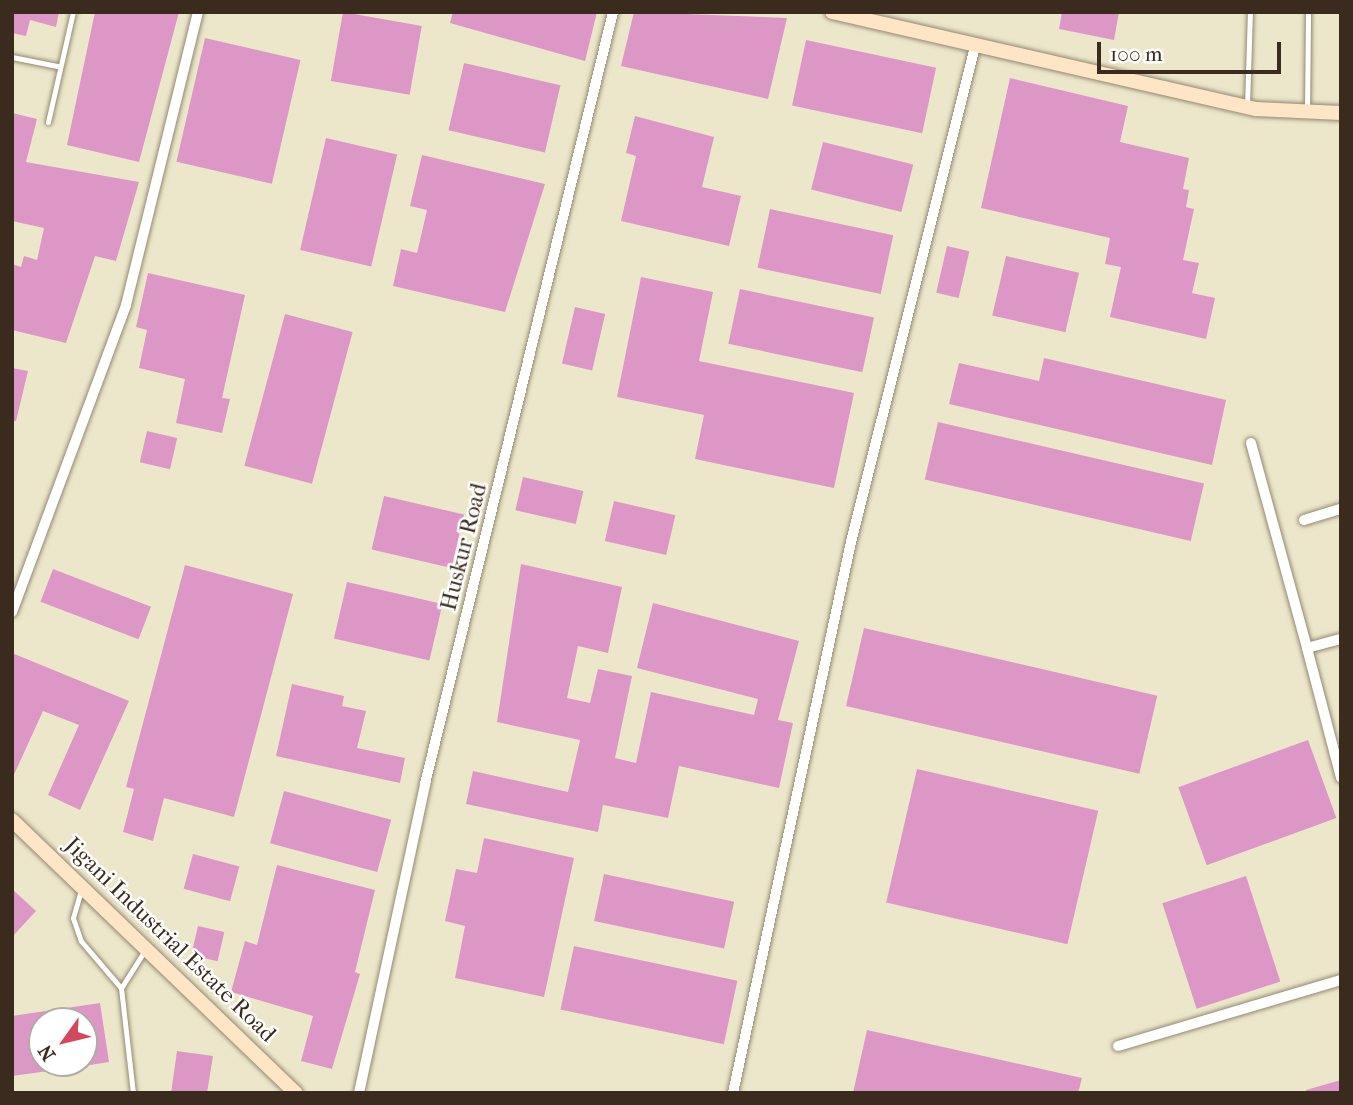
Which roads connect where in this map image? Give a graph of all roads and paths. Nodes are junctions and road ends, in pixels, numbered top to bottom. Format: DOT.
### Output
graph roads {
  1 [pos="73,12"];
  2 [pos="198,12"];
  3 [pos="613,12"];
  4 [pos="832,12"];
  5 [pos="1250,12"];
  6 [pos="1308,12"];
  7 [pos="976,43"];
  8 [pos="12,57"];
  9 [pos="57,66"];
  10 [pos="1247,106"];
  11 [pos="1307,111"];
  12 [pos="1341,113"];
  13 [pos="48,122"];
  14 [pos="1251,443"];
  15 [pos="1341,509"];
  16 [pos="1304,520"];
  17 [pos="12,612"];
  18 [pos="1341,639"];
  19 [pos="1307,648"];
  20 [pos="1341,778"];
  21 [pos="12,820"];
  22 [pos="83,887"];
  23 [pos="147,948"];
  24 [pos="1341,979"];
  25 [pos="121,988"];
  26 [pos="1118,1046"];
  27 [pos="133,1093"];
  28 [pos="296,1093"];
  29 [pos="359,1093"];
  30 [pos="733,1093"];
  1 -- 9 [label="lane"];
  2 -- 17 [label="street"];
  3 -- 29 [label="street, Huskur Road"];
  4 -- 7 [label="street"];
  5 -- 10 [label="lane"];
  6 -- 11 [label="lane"];
  7 -- 10 [label="street"];
  7 -- 30 [label="street"];
  8 -- 9 [label="lane"];
  9 -- 13 [label="lane"];
  10 -- 11 [label="street"];
  11 -- 12 [label="street"];
  14 -- 19 [label="street"];
  15 -- 16 [label="street"];
  18 -- 19 [label="street"];
  19 -- 20 [label="street"];
  21 -- 22 [label="street, Jigani Industrial Estate Road"];
  22 -- 23 [label="street, Jigani Industrial Estate Road"];
  22 -- 25 [label="lane"];
  23 -- 25 [label="lane"];
  23 -- 28 [label="street, Jigani Industrial Estate Road"];
  24 -- 26 [label="street"];
  25 -- 27 [label="lane"];
}
